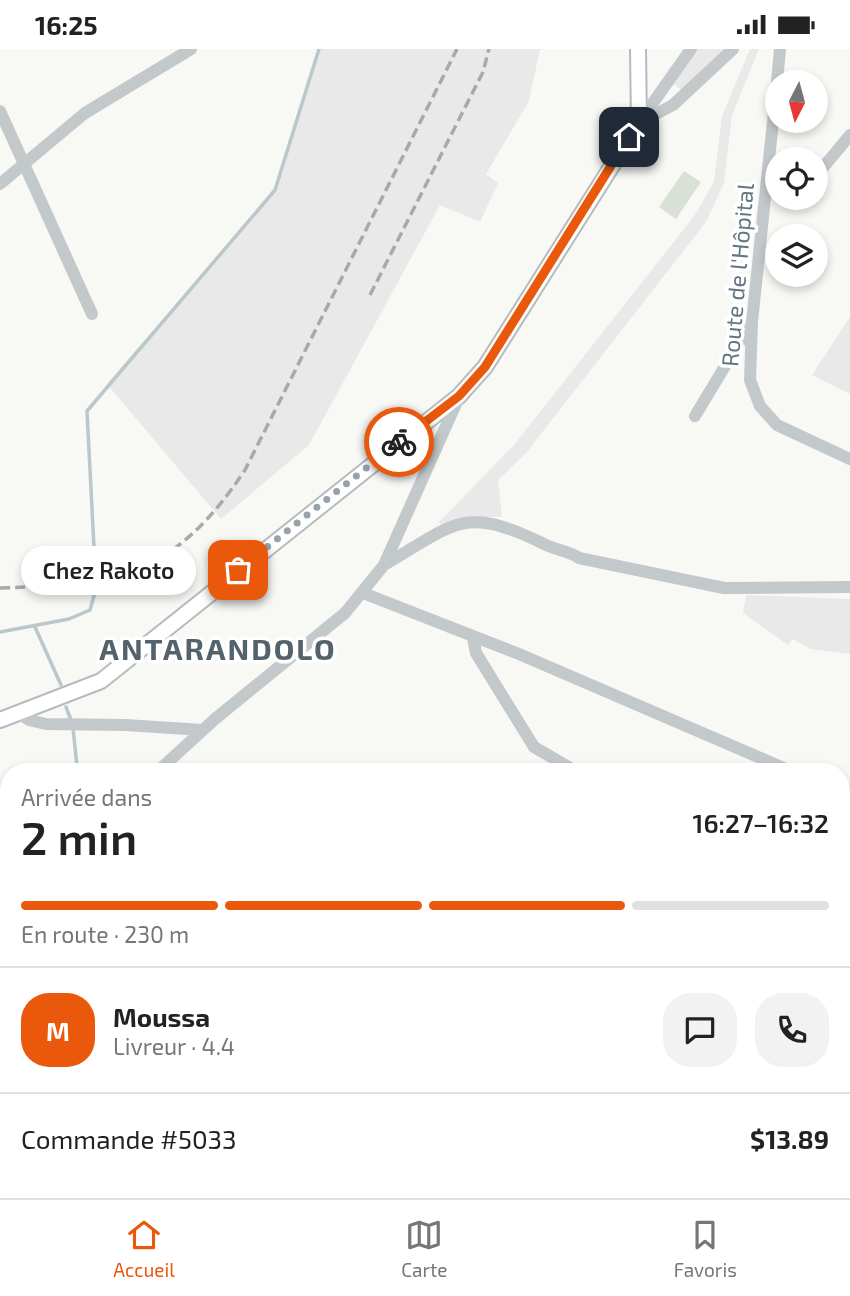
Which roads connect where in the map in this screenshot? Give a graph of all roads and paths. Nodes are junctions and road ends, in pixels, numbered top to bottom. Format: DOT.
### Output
graph roads {
  1 [pos="191,49"];
  2 [pos="638,49"];
  3 [pos="691,49"];
  4 [pos="733,49"];
  5 [pos="780,49"];
  6 [pos="778,70"];
  7 [pos="0,111"];
  8 [pos="639,123"];
  9 [pos="850,135"];
  10 [pos="24,162"];
  11 [pos="828,162"];
  12 [pos="0,184"];
  13 [pos="769,210"];
  14 [pos="92,314"];
  15 [pos="752,322"];
  16 [pos="459,396"];
  17 [pos="695,416"];
  18 [pos="850,459"];
  19 [pos="384,565"];
  20 [pos="850,587"];
  21 [pos="363,593"];
  22 [pos="473,638"];
  23 [pos="19,713"];
  24 [pos="0,720"];
  25 [pos="203,730"];
  26 [pos="167,763"];
  27 [pos="562,763"];
  28 [pos="772,763"];
  1 -- 10 [label="street"];
  2 -- 8 [label="main road"];
  3 -- 8 [label="street"];
  4 -- 8 [label="street"];
  5 -- 6 [label="street, Route de l'Hôpital"];
  7 -- 10 [label="street"];
  8 -- 16 [label="main road"];
  9 -- 11 [label="street"];
  10 -- 12 [label="street"];
  10 -- 14 [label="street"];
  13 -- 15 [label="street, Route de l'Hôpital"];
  15 -- 17 [label="street"];
  15 -- 18 [label="street, Route de l'Hôpital"];
  16 -- 19 [label="street"];
  16 -- 23 [label="main road"];
  19 -- 20 [label="street"];
  19 -- 21 [label="street"];
  21 -- 22 [label="street"];
  21 -- 25 [label="street"];
  22 -- 27 [label="street"];
  22 -- 28 [label="street"];
  23 -- 24 [label="main road"];
  23 -- 25 [label="street"];
  25 -- 26 [label="street"];
}
